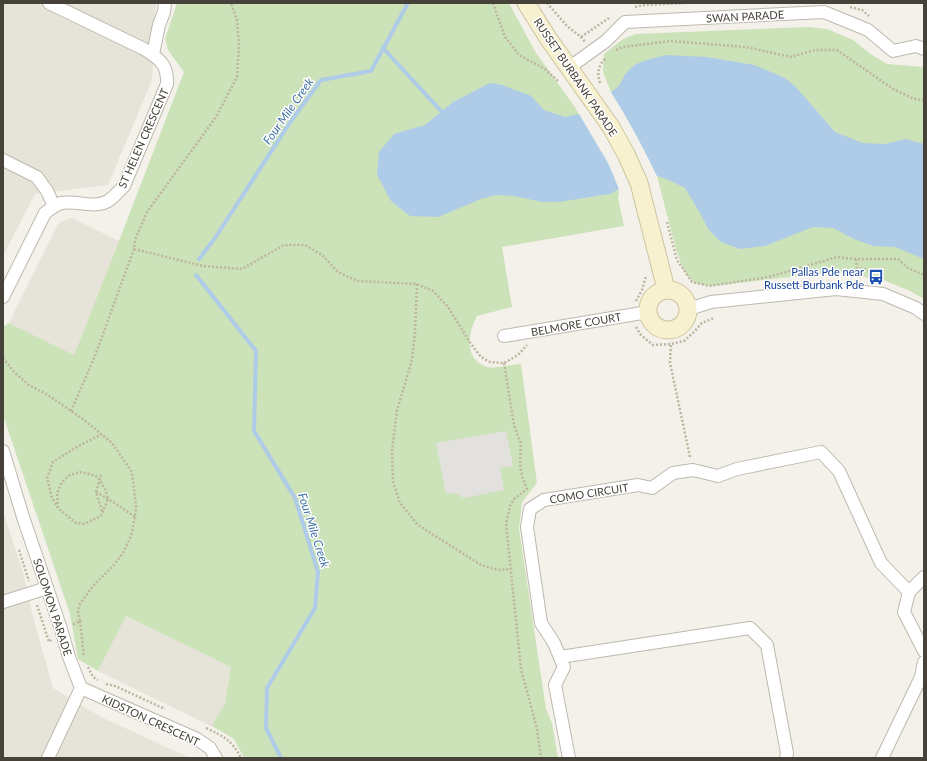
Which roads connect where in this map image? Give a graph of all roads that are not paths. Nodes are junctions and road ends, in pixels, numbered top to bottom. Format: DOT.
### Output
graph roads {
  1 [pos="49,3"];
  2 [pos="165,3"];
  3 [pos="526,3"];
  4 [pos="159,25"];
  5 [pos="139,46"];
  6 [pos="924,49"];
  7 [pos="153,54"];
  8 [pos="570,67"];
  9 [pos="3,160"];
  10 [pos="54,206"];
  11 [pos="666,289"];
  12 [pos="3,297"];
  13 [pos="689,310"];
  14 [pos="924,314"];
  15 [pos="638,317"];
  16 [pos="504,336"];
  17 [pos="3,451"];
  18 [pos="924,578"];
  19 [pos="47,588"];
  20 [pos="910,592"];
  21 [pos="3,602"];
  22 [pos="924,650"];
  23 [pos="560,657"];
  24 [pos="924,662"];
  25 [pos="81,688"];
  26 [pos="48,758"];
  27 [pos="216,758"];
  28 [pos="569,758"];
  29 [pos="786,758"];
  30 [pos="882,758"];
  1 -- 5 [label="street, ST HELEN CRESCENT"];
  2 -- 4 [label="street"];
  3 -- 8 [label="street, RUSSET BURBANK PARADE"];
  4 -- 5 [label="street"];
  4 -- 7 [label="street"];
  5 -- 7 [label="street, ST HELEN CRESCENT"];
  6 -- 8 [label="street, SWAN PARADE"];
  7 -- 10 [label="street, ST HELEN CRESCENT"];
  8 -- 11 [label="street, RUSSET BURBANK PARADE"];
  9 -- 10 [label="street"];
  10 -- 12 [label="street"];
  11 -- 13 [label="street"];
  11 -- 15 [label="street"];
  13 -- 14 [label="street"];
  13 -- 15 [label="street"];
  15 -- 16 [label="street, BELMORE COURT"];
  17 -- 19 [label="street, SOLOMON PARADE"];
  18 -- 20 [label="street"];
  19 -- 21 [label="street"];
  19 -- 25 [label="street, SOLOMON PARADE"];
  20 -- 22 [label="street"];
  20 -- 23 [label="street, COMO CIRCUIT"];
  23 -- 28 [label="street, COMO CIRCUIT"];
  23 -- 29 [label="street"];
  24 -- 30 [label="street"];
  25 -- 26 [label="street"];
  25 -- 27 [label="street, KIDSTON CRESCENT"];
}
